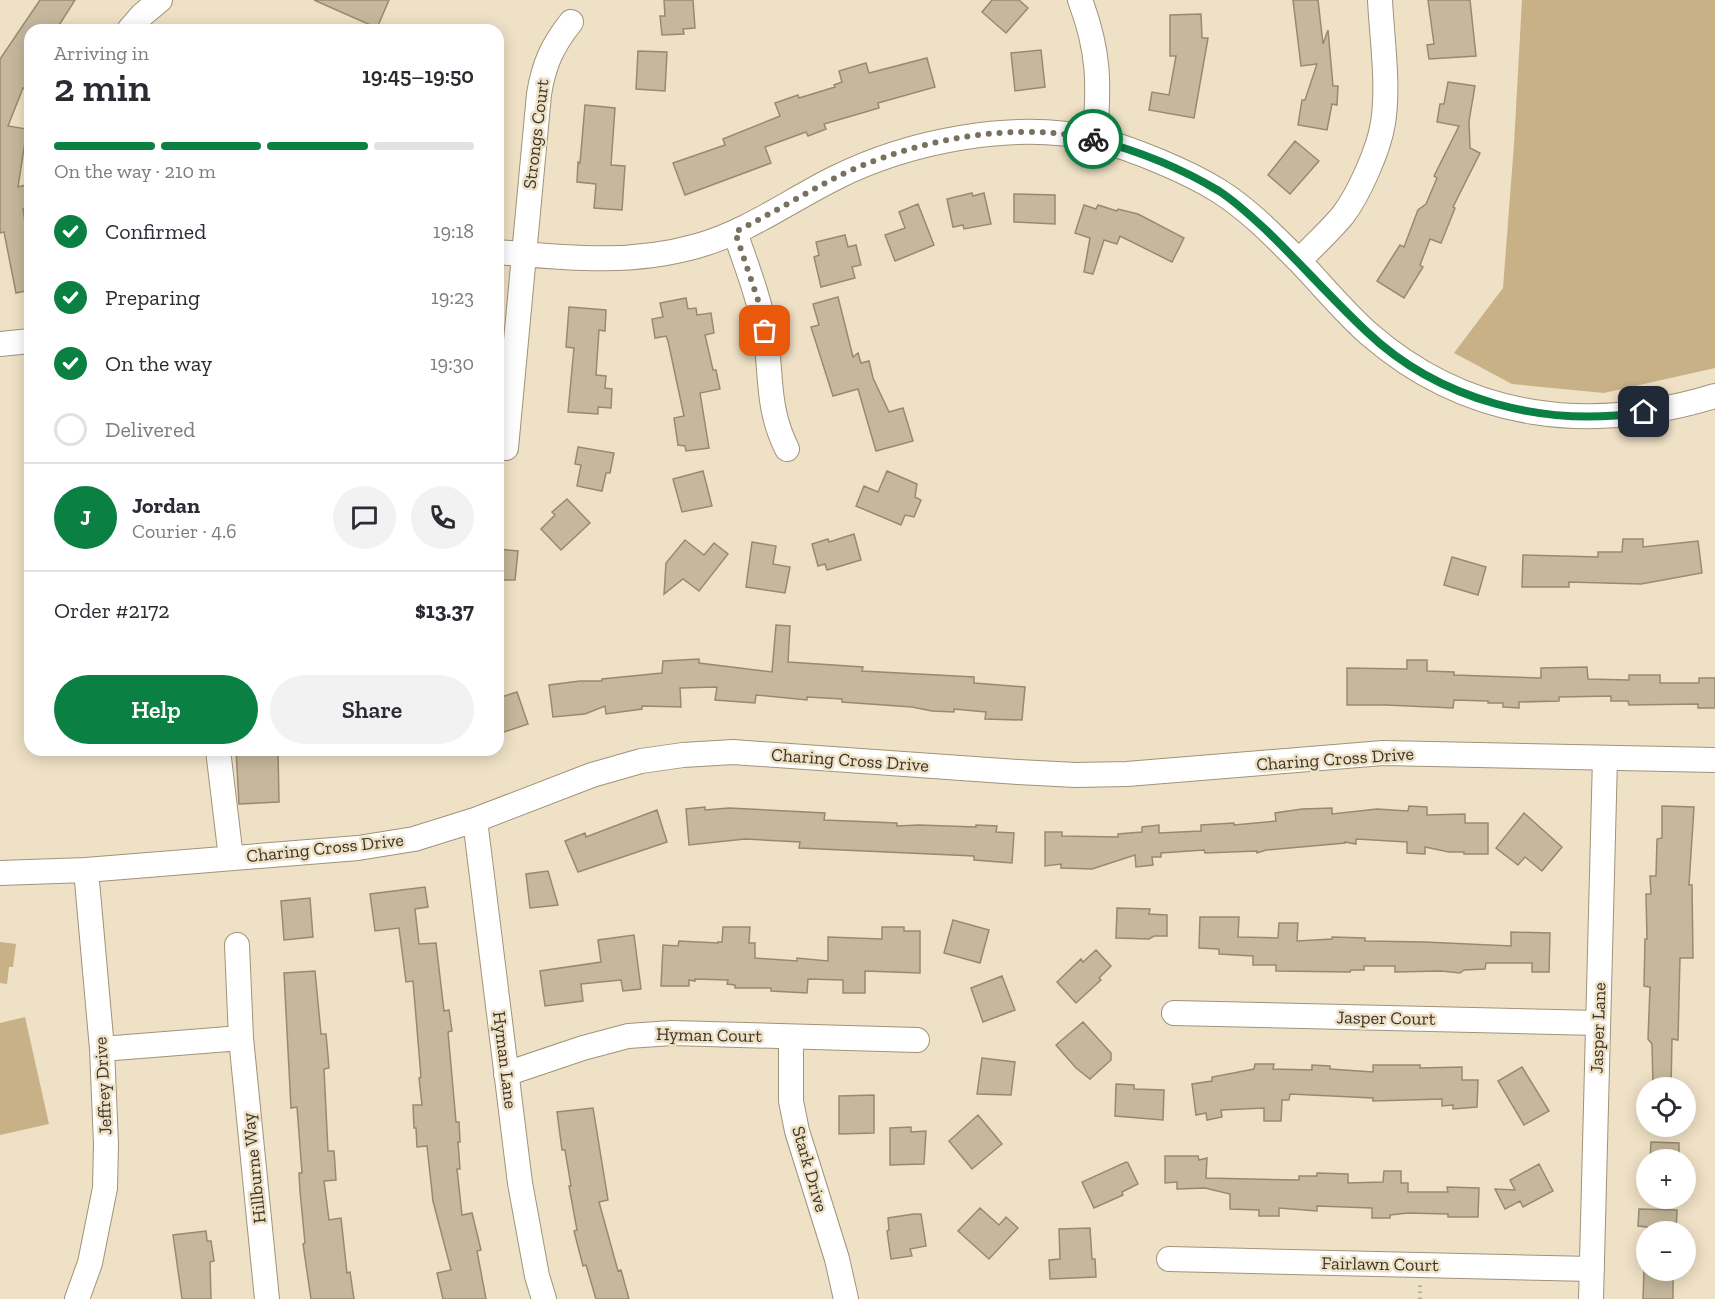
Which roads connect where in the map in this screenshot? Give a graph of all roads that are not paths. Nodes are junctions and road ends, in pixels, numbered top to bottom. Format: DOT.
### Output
graph roads {
  1 [pos="160,0"];
  2 [pos="1080,0"];
  3 [pos="1380,0"];
  4 [pos="572,22"];
  5 [pos="134,24"];
  6 [pos="1095,139"];
  7 [pos="735,232"];
  8 [pos="504,252"];
  9 [pos="523,254"];
  10 [pos="1299,261"];
  11 [pos="24,342"];
  12 [pos="0,344"];
  13 [pos="1715,396"];
  14 [pos="506,448"];
  15 [pos="787,449"];
  16 [pos="219,756"];
  17 [pos="1605,758"];
  18 [pos="1715,760"];
  19 [pos="475,820"];
  20 [pos="231,858"];
  21 [pos="86,870"];
  22 [pos="0,873"];
  23 [pos="237,945"];
  24 [pos="1174,1013"];
  25 [pos="1598,1023"];
  26 [pos="791,1037"];
  27 [pos="241,1038"];
  28 [pos="917,1040"];
  29 [pos="102,1048"];
  30 [pos="507,1074"];
  31 [pos="1169,1260"];
  32 [pos="1592,1269"];
  33 [pos="77,1299"];
  34 [pos="267,1299"];
  35 [pos="544,1299"];
  36 [pos="846,1299"];
  37 [pos="1591,1299"];
  1 -- 5 [label="street"];
  2 -- 6 [label="street"];
  3 -- 10 [label="street"];
  4 -- 9 [label="street, Strongs Court"];
  6 -- 7 [label="street"];
  6 -- 10 [label="street"];
  7 -- 9 [label="street"];
  7 -- 15 [label="street"];
  8 -- 9 [label="street"];
  9 -- 14 [label="street, Strongs Court"];
  10 -- 13 [label="street"];
  11 -- 12 [label="street"];
  16 -- 20 [label="street"];
  17 -- 18 [label="street, Charing Cross Drive"];
  17 -- 19 [label="street, Charing Cross Drive"];
  17 -- 25 [label="street, Jasper Lane"];
  19 -- 20 [label="street, Charing Cross Drive"];
  19 -- 30 [label="street, Hyman Lane"];
  20 -- 21 [label="street, Charing Cross Drive"];
  21 -- 22 [label="street, Charing Cross Drive"];
  21 -- 29 [label="street, Jeffrey Drive"];
  23 -- 27 [label="street, Hillburne Way"];
  24 -- 25 [label="street, Jasper Court"];
  25 -- 32 [label="street, Jasper Lane"];
  26 -- 28 [label="street, Hyman Court"];
  26 -- 30 [label="street, Hyman Court"];
  26 -- 36 [label="street, Stark Drive"];
  27 -- 29 [label="street"];
  27 -- 34 [label="street, Hillburne Way"];
  29 -- 33 [label="street, Jeffrey Drive"];
  30 -- 35 [label="street, Hyman Lane"];
  31 -- 32 [label="street, Fairlawn Court"];
  32 -- 37 [label="street, Jasper Lane"];
}
